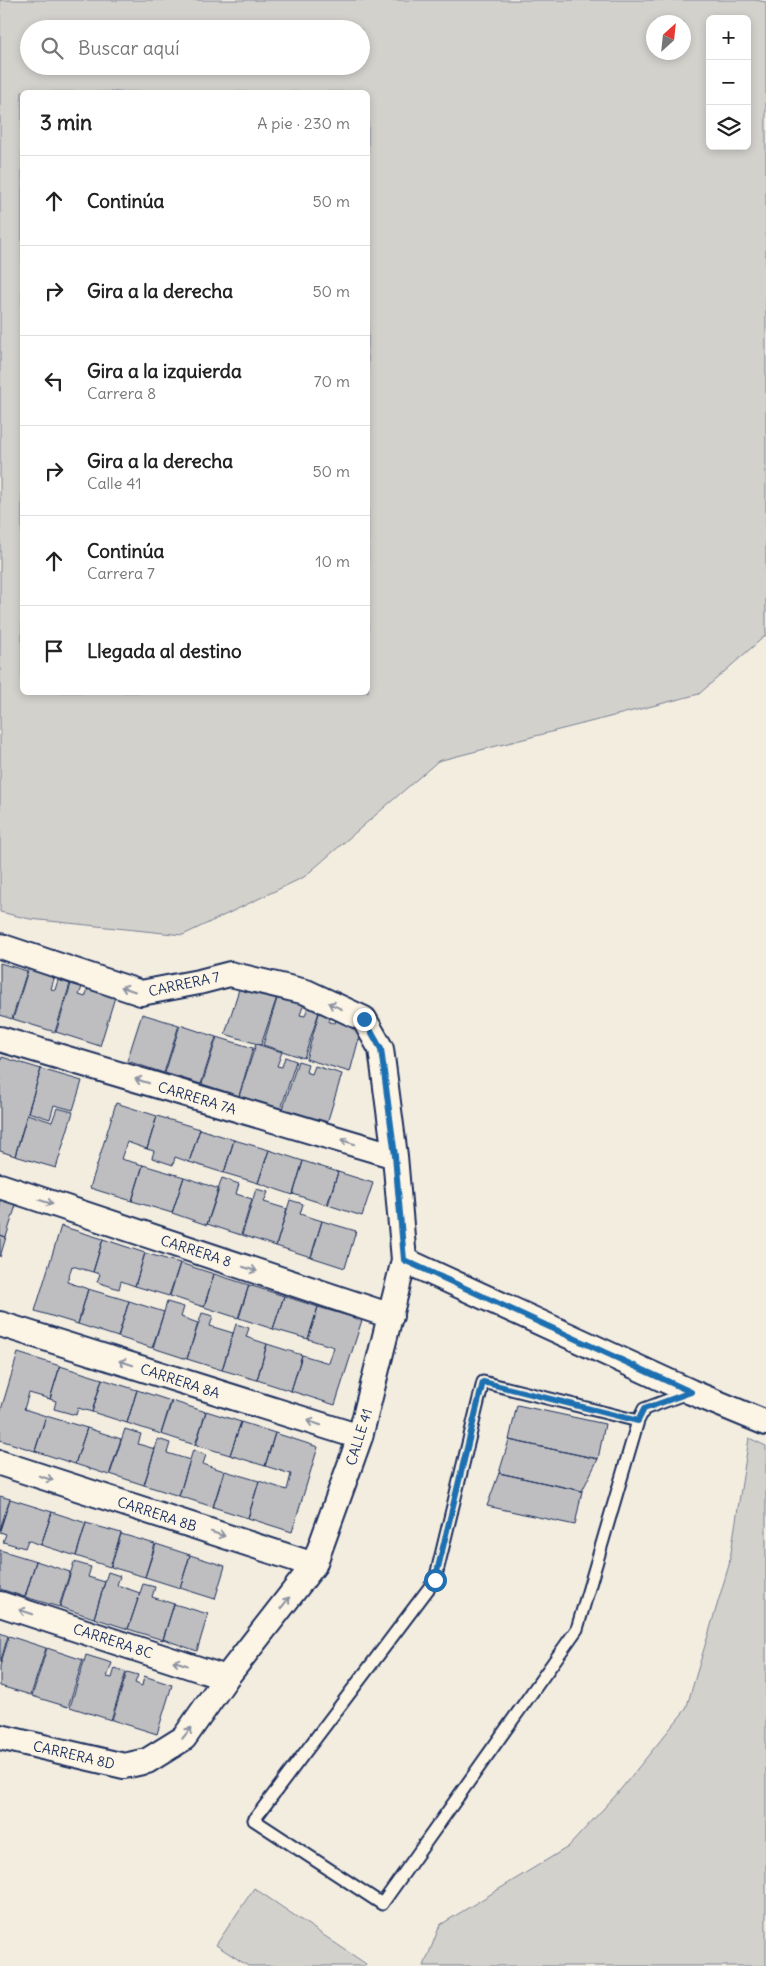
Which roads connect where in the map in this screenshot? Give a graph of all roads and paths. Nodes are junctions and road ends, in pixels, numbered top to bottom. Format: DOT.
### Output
graph roads {
  1 [pos="0,946"];
  2 [pos="0,1039"];
  3 [pos="381,1049"];
  4 [pos="395,1156"];
  5 [pos="0,1186"];
  6 [pos="404,1260"];
  7 [pos="391,1316"];
  8 [pos="0,1324"];
  9 [pos="691,1392"];
  10 [pos="638,1421"];
  11 [pos="766,1424"];
  12 [pos="360,1437"];
  13 [pos="0,1463"];
  14 [pos="314,1565"];
  15 [pos="0,1604"];
  16 [pos="226,1678"];
  17 [pos="0,1737"];
  18 [pos="147,1761"];
  3 -- 1 [label="street, CARRERA 7, one-way"];
  4 -- 2 [label="street, CARRERA 7A, one-way"];
  3 -- 4 [label="street, CALLE 41"];
  4 -- 6 [label="street, CALLE 41"];
  5 -- 7 [label="street, CARRERA 8, one-way"];
  6 -- 7 [label="street, CALLE 41"];
  6 -- 9 [label="street"];
  7 -- 12 [label="street, CALLE 41"];
  12 -- 8 [label="street, CARRERA 8A, one-way"];
  9 -- 10 [label="lane"];
  9 -- 11 [label="street"];
  10 -- 10 [label="lane"];
  12 -- 14 [label="street, CALLE 41"];
  13 -- 14 [label="street, CARRERA 8B, one-way"];
  16 -- 14 [label="street, CALLE 41, one-way"];
  16 -- 15 [label="street, CARRERA 8C, one-way"];
  18 -- 16 [label="street, CALLE 41, one-way"];
  17 -- 18 [label="street, CARRERA 8D"];
}
